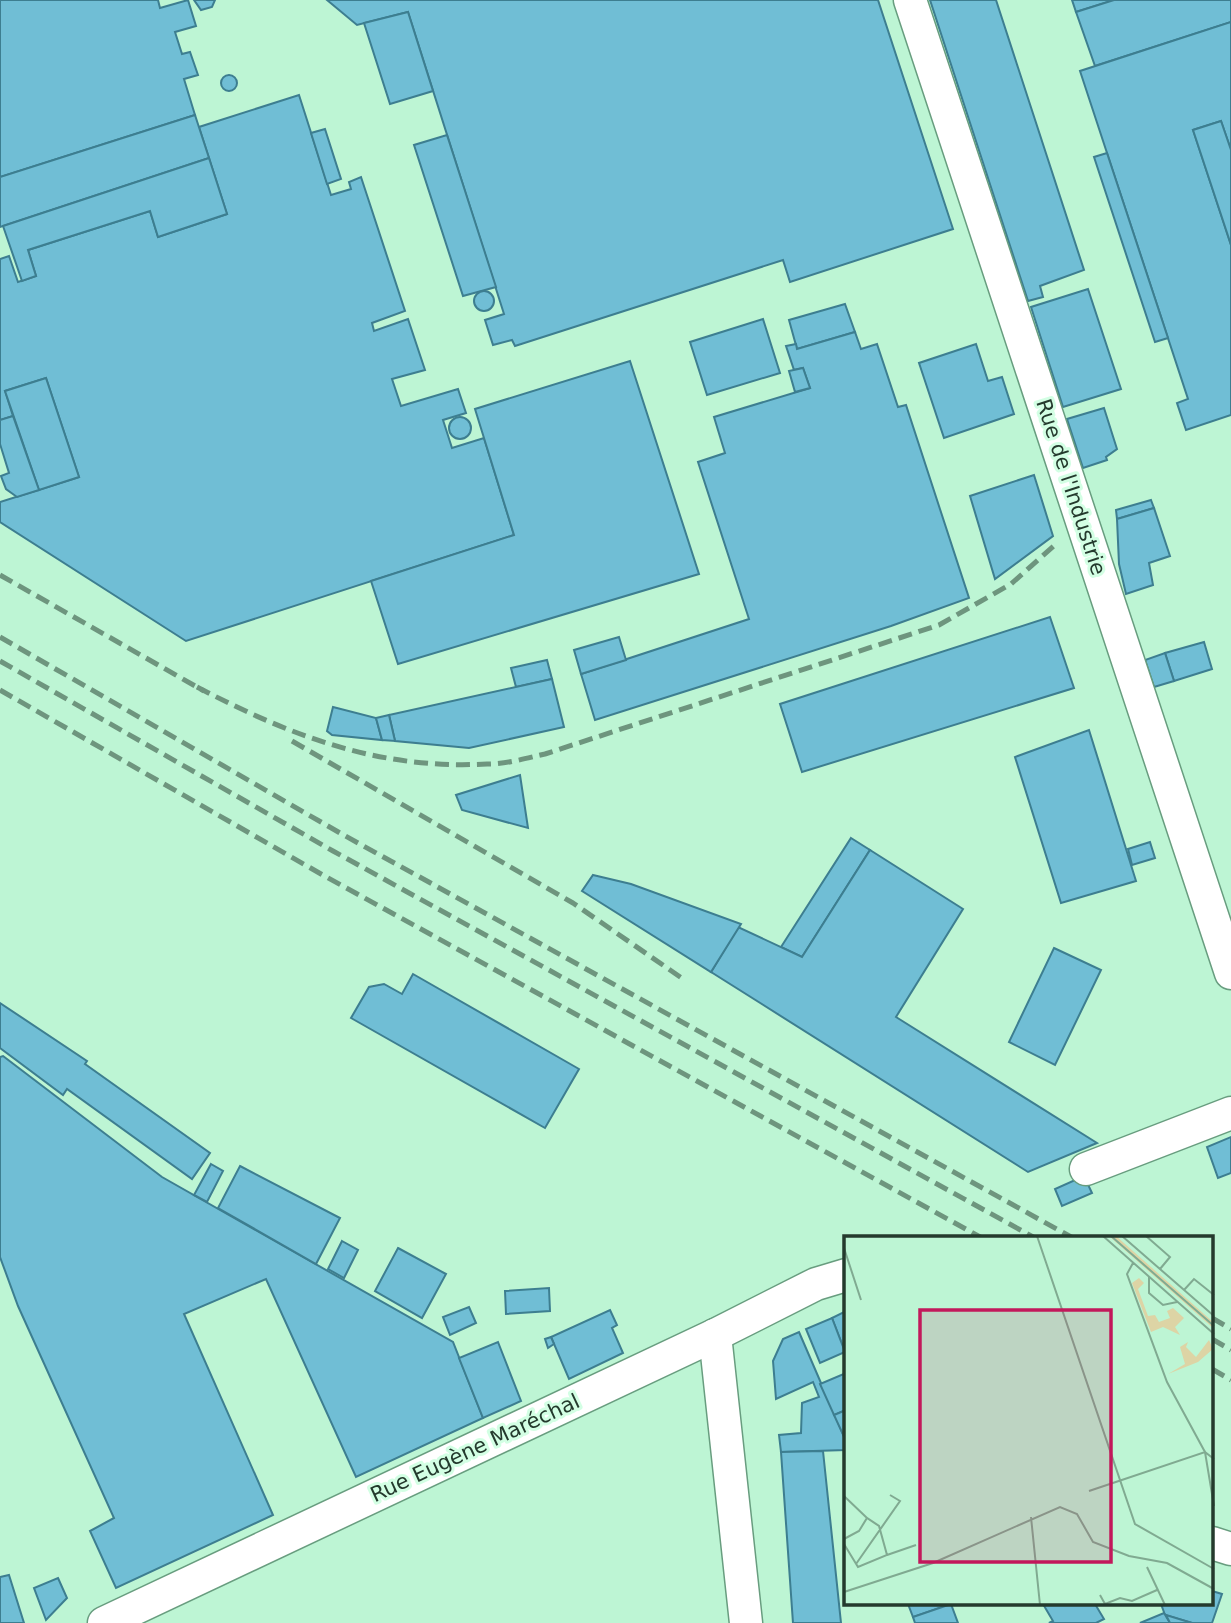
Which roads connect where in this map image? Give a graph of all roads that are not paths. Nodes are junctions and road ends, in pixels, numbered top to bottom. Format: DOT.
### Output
graph roads {
  1 [pos="910,0"];
  2 [pos="1231,973"];
  3 [pos="1231,1113"];
  4 [pos="1086,1169"];
  5 [pos="844,1276"];
  6 [pos="715,1335"];
  7 [pos="1214,1544"];
  8 [pos="1231,1549"];
  9 [pos="104,1623"];
  10 [pos="746,1623"];
  1 -- 2 [label="street, Rue de l'Industrie"];
  3 -- 4 [label="street"];
  5 -- 6 [label="street, Rue Eugène Maréchal"];
  6 -- 9 [label="street, Rue Eugène Maréchal"];
  6 -- 10 [label="street"];
  7 -- 8 [label="street"];
}
